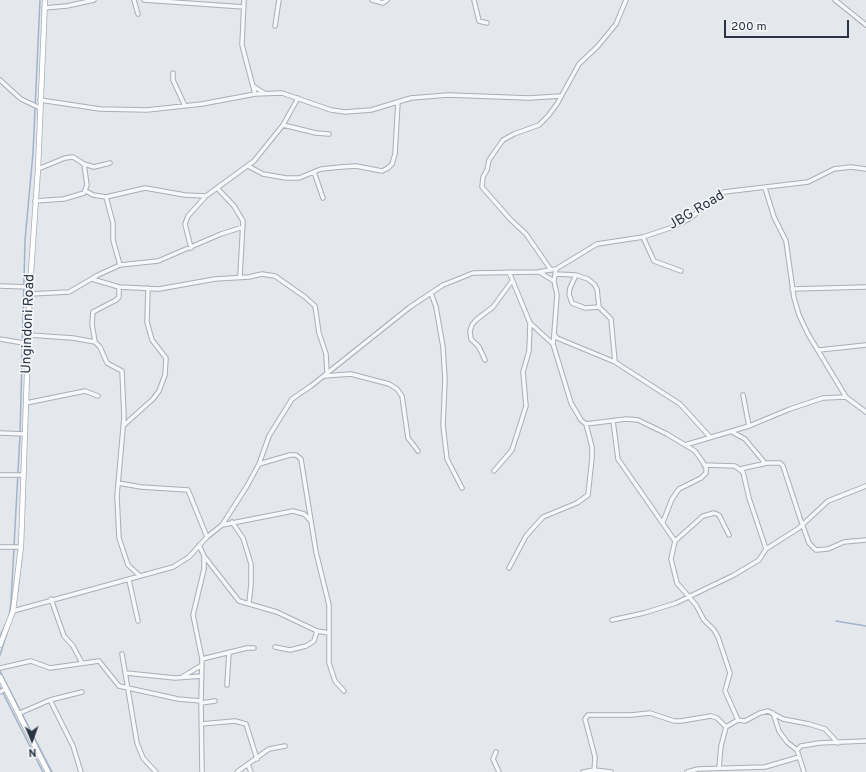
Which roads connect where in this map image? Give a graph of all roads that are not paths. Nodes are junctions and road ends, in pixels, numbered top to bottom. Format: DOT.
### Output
graph roads {
  1 [pos="45,0"];
  2 [pos="94,0"];
  3 [pos="134,0"];
  4 [pos="144,0"];
  5 [pos="244,0"];
  6 [pos="279,0"];
  7 [pos="372,0"];
  8 [pos="386,0"];
  9 [pos="474,0"];
  10 [pos="626,0"];
  11 [pos="835,0"];
  12 [pos="244,7"];
  13 [pos="44,8"];
  14 [pos="138,14"];
  15 [pos="487,23"];
  16 [pos="866,25"];
  17 [pos="275,26"];
  18 [pos="173,73"];
  19 [pos="0,80"];
  20 [pos="252,85"];
  21 [pos="265,93"];
  22 [pos="255,94"];
  23 [pos="561,96"];
  24 [pos="298,98"];
  25 [pos="40,100"];
  26 [pos="398,102"];
  27 [pos="185,106"];
  28 [pos="40,108"];
  29 [pos="283,125"];
  30 [pos="329,134"];
  31 [pos="110,163"];
  32 [pos="84,164"];
  33 [pos="248,166"];
  34 [pos="38,169"];
  35 [pos="866,169"];
  36 [pos="314,172"];
  37 [pos="217,188"];
  38 [pos="765,188"];
  39 [pos="86,191"];
  40 [pos="206,196"];
  41 [pos="106,197"];
  42 [pos="323,198"];
  43 [pos="34,201"];
  44 [pos="243,227"];
  45 [pos="643,237"];
  46 [pos="191,248"];
  47 [pos="120,265"];
  48 [pos="556,269"];
  49 [pos="551,270"];
  50 [pos="681,271"];
  51 [pos="509,272"];
  52 [pos="538,272"];
  53 [pos="555,274"];
  54 [pos="576,275"];
  55 [pos="240,276"];
  56 [pos="92,279"];
  57 [pos="512,281"];
  58 [pos="554,281"];
  59 [pos="0,286"];
  60 [pos="30,287"];
  61 [pos="866,287"];
  62 [pos="119,288"];
  63 [pos="148,288"];
  64 [pos="792,289"];
  65 [pos="431,293"];
  66 [pos="30,294"];
  67 [pos="598,307"];
  68 [pos="530,323"];
  69 [pos="554,334"];
  70 [pos="29,335"];
  71 [pos="0,339"];
  72 [pos="95,342"];
  73 [pos="29,344"];
  74 [pos="553,344"];
  75 [pos="866,345"];
  76 [pos="819,350"];
  77 [pos="485,360"];
  78 [pos="615,362"];
  79 [pos="327,373"];
  80 [pos="323,376"];
  81 [pos="743,395"];
  82 [pos="98,396"];
  83 [pos="846,397"];
  84 [pos="26,403"];
  85 [pos="866,412"];
  86 [pos="613,421"];
  87 [pos="586,424"];
  88 [pos="124,425"];
  89 [pos="749,426"];
  90 [pos="732,432"];
  91 [pos="0,433"];
  92 [pos="25,434"];
  93 [pos="710,437"];
  94 [pos="685,445"];
  95 [pos="418,451"];
  96 [pos="765,463"];
  97 [pos="259,464"];
  98 [pos="704,465"];
  99 [pos="740,469"];
  100 [pos="494,471"];
  101 [pos="0,475"];
  102 [pos="23,475"];
  103 [pos="118,483"];
  104 [pos="866,486"];
  105 [pos="462,488"];
  106 [pos="310,520"];
  107 [pos="232,522"];
  108 [pos="662,522"];
  109 [pos="222,525"];
  110 [pos="803,525"];
  111 [pos="729,536"];
  112 [pos="207,537"];
  113 [pos="866,540"];
  114 [pos="676,541"];
  115 [pos="199,545"];
  116 [pos="0,547"];
  117 [pos="20,547"];
  118 [pos="766,549"];
  119 [pos="204,556"];
  120 [pos="508,568"];
  121 [pos="140,576"];
  122 [pos="129,580"];
  123 [pos="690,597"];
  124 [pos="51,600"];
  125 [pos="248,603"];
  126 [pos="13,611"];
  127 [pos="612,620"];
  128 [pos="138,621"];
  129 [pos="317,631"];
  130 [pos="329,633"];
  131 [pos="0,645"];
  132 [pos="275,647"];
  133 [pos="254,648"];
  134 [pos="229,652"];
  135 [pos="122,654"];
  136 [pos="202,658"];
  137 [pos="82,663"];
  138 [pos="202,665"];
  139 [pos="0,668"];
  140 [pos="126,673"];
  141 [pos="202,676"];
  142 [pos="0,677"];
  143 [pos="180,678"];
  144 [pos="227,685"];
  145 [pos="6,689"];
  146 [pos="129,689"];
  147 [pos="344,691"];
  148 [pos="0,692"];
  149 [pos="82,692"];
  150 [pos="50,700"];
  151 [pos="215,701"];
  152 [pos="200,702"];
  153 [pos="20,713"];
  154 [pos="774,714"];
  155 [pos="738,720"];
  156 [pos="201,724"];
  157 [pos="726,727"];
  158 [pos="866,741"];
  159 [pos="838,743"];
  160 [pos="285,746"];
  161 [pos="797,750"];
  162 [pos="496,752"];
  163 [pos="799,757"];
  164 [pos="256,759"];
  165 [pos="248,765"];
  166 [pos="720,768"];
  167 [pos="594,771"];
  168 [pos="48,772"];
  169 [pos="82,772"];
  170 [pos="156,772"];
  171 [pos="202,772"];
  172 [pos="237,772"];
  173 [pos="251,772"];
  174 [pos="498,772"];
  175 [pos="583,772"];
  176 [pos="611,772"];
  177 [pos="687,772"];
  178 [pos="804,772"];
  1 -- 13 [label="main road, Ungindoni Road"];
  2 -- 13 [label="street"];
  3 -- 14 [label="street"];
  4 -- 12 [label="street"];
  5 -- 12 [label="street"];
  6 -- 17 [label="street"];
  7 -- 8 [label="street"];
  9 -- 15 [label="street"];
  10 -- 23 [label="street"];
  11 -- 16 [label="street"];
  12 -- 20 [label="street"];
  13 -- 25 [label="main road, Ungindoni Road"];
  18 -- 27 [label="street"];
  19 -- 28 [label="street"];
  20 -- 21 [label="street"];
  20 -- 22 [label="street"];
  21 -- 22 [label="street"];
  21 -- 24 [label="street"];
  22 -- 27 [label="street"];
  23 -- 26 [label="street"];
  23 -- 49 [label="street"];
  24 -- 26 [label="street"];
  24 -- 29 [label="street"];
  25 -- 27 [label="street"];
  25 -- 28 [label="main road, Ungindoni Road"];
  26 -- 36 [label="street"];
  28 -- 34 [label="main road, Ungindoni Road"];
  29 -- 30 [label="street"];
  29 -- 33 [label="street"];
  31 -- 32 [label="street"];
  32 -- 34 [label="street"];
  32 -- 39 [label="street"];
  33 -- 36 [label="street"];
  33 -- 37 [label="street"];
  34 -- 43 [label="main road, Ungindoni Road"];
  35 -- 38 [label="street, JBG Road"];
  36 -- 42 [label="street"];
  37 -- 40 [label="street"];
  37 -- 44 [label="street"];
  38 -- 45 [label="street, JBG Road"];
  38 -- 64 [label="street"];
  39 -- 41 [label="street"];
  39 -- 43 [label="street"];
  40 -- 41 [label="street"];
  40 -- 46 [label="street"];
  41 -- 47 [label="street"];
  43 -- 60 [label="main road, Ungindoni Road"];
  44 -- 46 [label="street"];
  44 -- 55 [label="street"];
  45 -- 48 [label="street, JBG Road"];
  45 -- 50 [label="street"];
  46 -- 47 [label="street"];
  47 -- 56 [label="street"];
  48 -- 49 [label="street"];
  48 -- 53 [label="street"];
  49 -- 52 [label="street"];
  51 -- 52 [label="street"];
  51 -- 57 [label="street"];
  51 -- 65 [label="street"];
  52 -- 58 [label="street"];
  53 -- 54 [label="street"];
  53 -- 58 [label="street"];
  54 -- 67 [label="street"];
  54 -- 67 [label="street"];
  55 -- 63 [label="street"];
  55 -- 79 [label="street"];
  56 -- 62 [label="street"];
  56 -- 66 [label="street"];
  57 -- 68 [label="street"];
  57 -- 77 [label="street"];
  58 -- 69 [label="street"];
  59 -- 60 [label="street"];
  60 -- 66 [label="main road, Ungindoni Road"];
  61 -- 64 [label="street"];
  62 -- 63 [label="street"];
  62 -- 72 [label="street"];
  63 -- 88 [label="street"];
  64 -- 76 [label="street"];
  65 -- 79 [label="street"];
  65 -- 105 [label="street"];
  66 -- 70 [label="main road, Ungindoni Road"];
  67 -- 78 [label="street"];
  68 -- 74 [label="street"];
  68 -- 100 [label="street"];
  69 -- 74 [label="street"];
  69 -- 78 [label="street"];
  70 -- 72 [label="street"];
  70 -- 73 [label="main road, Ungindoni Road"];
  71 -- 73 [label="street"];
  72 -- 88 [label="street"];
  73 -- 84 [label="main road, Ungindoni Road"];
  74 -- 87 [label="street"];
  75 -- 76 [label="street"];
  76 -- 83 [label="street"];
  78 -- 93 [label="street"];
  79 -- 80 [label="street"];
  80 -- 95 [label="street"];
  80 -- 97 [label="street"];
  81 -- 89 [label="street"];
  82 -- 84 [label="street"];
  83 -- 85 [label="street"];
  83 -- 89 [label="street"];
  84 -- 92 [label="main road, Ungindoni Road"];
  86 -- 87 [label="street"];
  86 -- 94 [label="street"];
  86 -- 108 [label="street"];
  87 -- 120 [label="street"];
  88 -- 103 [label="street"];
  89 -- 90 [label="street"];
  90 -- 93 [label="street"];
  90 -- 96 [label="street"];
  91 -- 92 [label="street"];
  92 -- 102 [label="main road, Ungindoni Road"];
  93 -- 94 [label="street"];
  94 -- 98 [label="street"];
  96 -- 99 [label="street"];
  96 -- 110 [label="street"];
  97 -- 106 [label="street"];
  97 -- 109 [label="street"];
  98 -- 99 [label="street"];
  98 -- 108 [label="street"];
  99 -- 118 [label="street"];
  101 -- 102 [label="street"];
  102 -- 117 [label="main road, Ungindoni Road"];
  103 -- 112 [label="street"];
  103 -- 121 [label="street"];
  104 -- 110 [label="street"];
  106 -- 107 [label="street"];
  106 -- 130 [label="street"];
  107 -- 109 [label="street"];
  107 -- 125 [label="street"];
  108 -- 114 [label="street"];
  109 -- 112 [label="street"];
  110 -- 113 [label="street"];
  110 -- 118 [label="street"];
  111 -- 114 [label="street"];
  112 -- 115 [label="street"];
  114 -- 123 [label="street"];
  115 -- 119 [label="street"];
  115 -- 121 [label="street"];
  116 -- 117 [label="street"];
  117 -- 126 [label="main road, Ungindoni Road"];
  118 -- 123 [label="street"];
  119 -- 125 [label="street"];
  119 -- 136 [label="street"];
  121 -- 122 [label="street"];
  122 -- 124 [label="street"];
  122 -- 128 [label="street"];
  123 -- 127 [label="street"];
  123 -- 155 [label="street"];
  124 -- 126 [label="street"];
  124 -- 137 [label="street"];
  125 -- 129 [label="street"];
  126 -- 131 [label="main road, Ungindoni Road"];
  129 -- 130 [label="street"];
  129 -- 132 [label="street"];
  130 -- 147 [label="street"];
  133 -- 134 [label="street"];
  134 -- 136 [label="street"];
  134 -- 144 [label="street"];
  135 -- 140 [label="street"];
  136 -- 138 [label="street"];
  137 -- 139 [label="street"];
  137 -- 146 [label="street"];
  138 -- 141 [label="street"];
  138 -- 143 [label="street"];
  140 -- 143 [label="street"];
  140 -- 146 [label="street"];
  141 -- 143 [label="street"];
  141 -- 152 [label="street"];
  142 -- 145 [label="main road"];
  145 -- 148 [label="street"];
  145 -- 153 [label="main road"];
  146 -- 152 [label="street"];
  146 -- 170 [label="street"];
  149 -- 150 [label="street"];
  150 -- 153 [label="street"];
  150 -- 169 [label="street"];
  151 -- 152 [label="street"];
  152 -- 156 [label="street"];
  153 -- 168 [label="main road"];
  154 -- 155 [label="street"];
  154 -- 159 [label="street"];
  154 -- 161 [label="street"];
  155 -- 157 [label="street"];
  156 -- 164 [label="street"];
  156 -- 171 [label="street"];
  157 -- 166 [label="street"];
  157 -- 167 [label="street"];
  158 -- 159 [label="street"];
  159 -- 161 [label="street"];
  160 -- 164 [label="street"];
  161 -- 163 [label="street"];
  162 -- 174 [label="street"];
  163 -- 166 [label="street"];
  163 -- 178 [label="street"];
  164 -- 165 [label="street"];
  165 -- 172 [label="street"];
  165 -- 173 [label="street"];
  166 -- 177 [label="street"];
  167 -- 175 [label="street"];
  167 -- 176 [label="street"];
}
